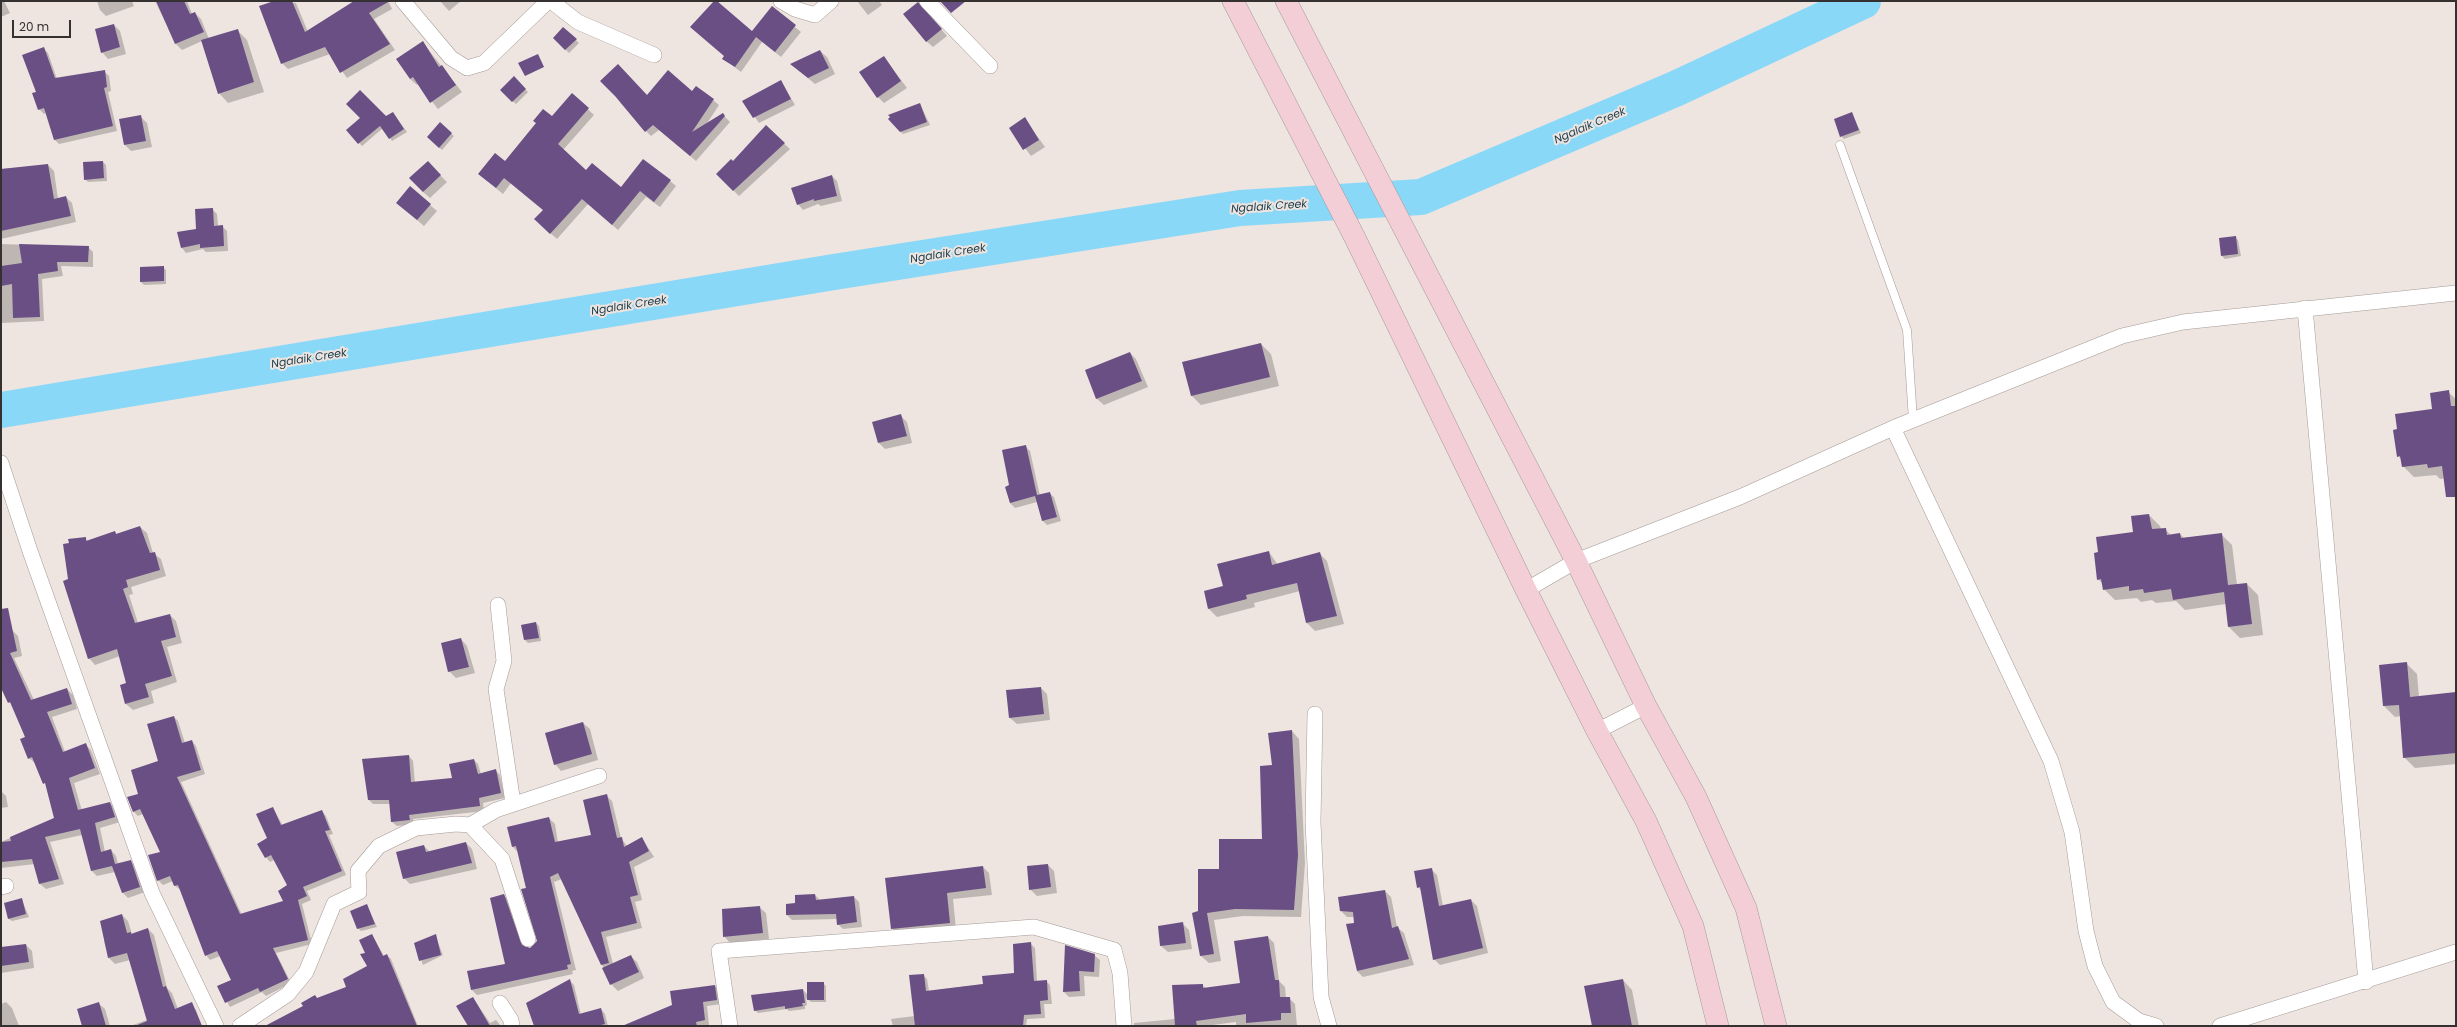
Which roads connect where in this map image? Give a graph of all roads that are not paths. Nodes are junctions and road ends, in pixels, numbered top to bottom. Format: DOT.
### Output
graph roads {
  1 [pos="403,1"];
  2 [pos="550,1"];
  3 [pos="781,1"];
  4 [pos="831,1"];
  5 [pos="927,1"];
  6 [pos="1233,1"];
  7 [pos="1286,1"];
  8 [pos="654,55"];
  9 [pos="990,66"];
  10 [pos="1840,145"];
  11 [pos="2456,293"];
  12 [pos="2305,308"];
  13 [pos="1913,420"];
  14 [pos="1893,428"];
  15 [pos="2,464"];
  16 [pos="1576,560"];
  17 [pos="1526,590"];
  18 [pos="498,605"];
  19 [pos="1646,706"];
  20 [pos="1315,714"];
  21 [pos="1597,731"];
  22 [pos="599,776"];
  23 [pos="513,803"];
  24 [pos="470,825"];
  25 [pos="528,939"];
  26 [pos="2456,952"];
  27 [pos="2366,982"];
  28 [pos="500,1003"];
  29 [pos="216,1026"];
  30 [pos="240,1026"];
  31 [pos="512,1026"];
  32 [pos="730,1026"];
  33 [pos="1124,1026"];
  34 [pos="1329,1026"];
  35 [pos="1718,1026"];
  36 [pos="1776,1026"];
  37 [pos="2156,1026"];
  38 [pos="2220,1026"];
  1 -- 2 [label="street"];
  2 -- 8 [label="street"];
  3 -- 4 [label="street"];
  5 -- 9 [label="street"];
  6 -- 17 [label="main road"];
  7 -- 16 [label="main road"];
  10 -- 13 [label="lane"];
  11 -- 12 [label="street"];
  12 -- 13 [label="street"];
  12 -- 27 [label="street"];
  13 -- 14 [label="street"];
  14 -- 16 [label="street"];
  14 -- 37 [label="street"];
  15 -- 29 [label="street"];
  16 -- 17 [label="street"];
  16 -- 19 [label="main road"];
  17 -- 21 [label="main road"];
  18 -- 23 [label="street"];
  19 -- 21 [label="street"];
  19 -- 36 [label="main road"];
  20 -- 34 [label="street"];
  21 -- 35 [label="main road"];
  22 -- 23 [label="street"];
  23 -- 24 [label="street"];
  24 -- 25 [label="street"];
  24 -- 30 [label="street"];
  26 -- 27 [label="street"];
  27 -- 38 [label="street"];
  28 -- 31 [label="street"];
  32 -- 33 [label="street"];
}
